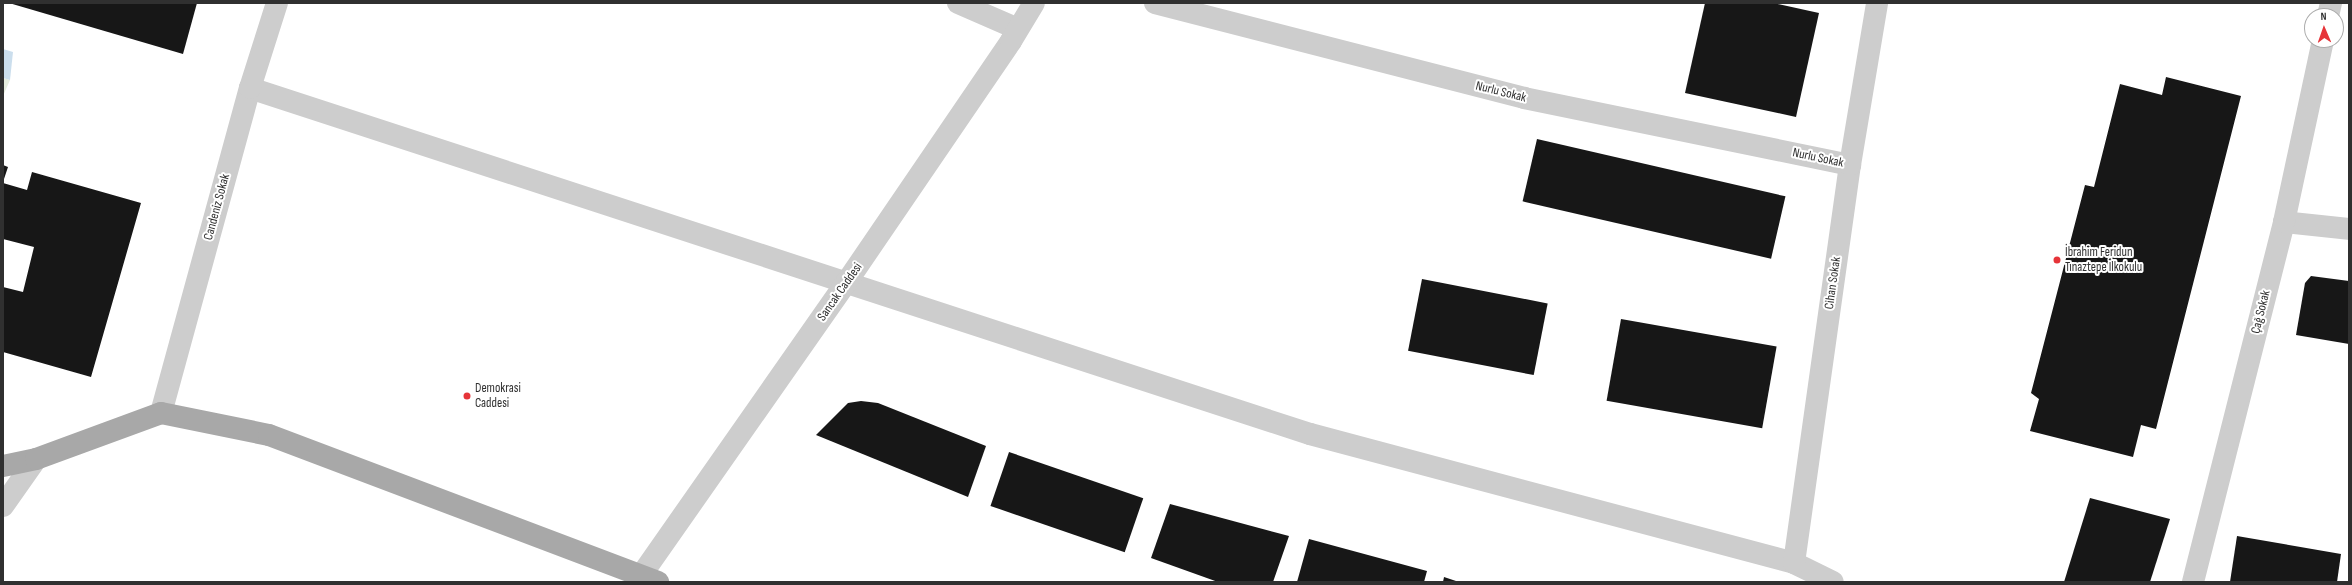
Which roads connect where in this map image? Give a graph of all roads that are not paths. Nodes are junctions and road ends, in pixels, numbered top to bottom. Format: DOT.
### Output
graph roads {
  1 [pos="277,3"];
  2 [pos="958,3"];
  3 [pos="1034,3"];
  4 [pos="1155,3"];
  5 [pos="1878,3"];
  6 [pos="1018,30"];
  7 [pos="2321,48"];
  8 [pos="250,88"];
  9 [pos="1850,165"];
  10 [pos="2284,222"];
  11 [pos="2349,229"];
  12 [pos="846,283"];
  13 [pos="161,413"];
  14 [pos="36,460"];
  15 [pos="3,466"];
  16 [pos="3,506"];
  17 [pos="1794,563"];
  18 [pos="649,580"];
  19 [pos="1833,582"];
  20 [pos="2193,582"];
  1 -- 8 [label="street, Candeniz Sokak"];
  2 -- 6 [label="street"];
  3 -- 6 [label="street, Sancak Caddesi"];
  4 -- 9 [label="street, Nurlu Sokak"];
  5 -- 9 [label="street, Cihan Sokak"];
  6 -- 12 [label="street, Sancak Caddesi"];
  7 -- 10 [label="street, Çağ Sokak"];
  8 -- 12 [label="street"];
  8 -- 13 [label="street, Candeniz Sokak"];
  9 -- 17 [label="street, Cihan Sokak"];
  10 -- 11 [label="street"];
  10 -- 20 [label="street, Çağ Sokak"];
  12 -- 17 [label="street"];
  12 -- 18 [label="street, Sancak Caddesi"];
  13 -- 14 [label="main road"];
  13 -- 18 [label="main road"];
  14 -- 15 [label="main road"];
  14 -- 16 [label="street"];
  17 -- 19 [label="street"];
}
